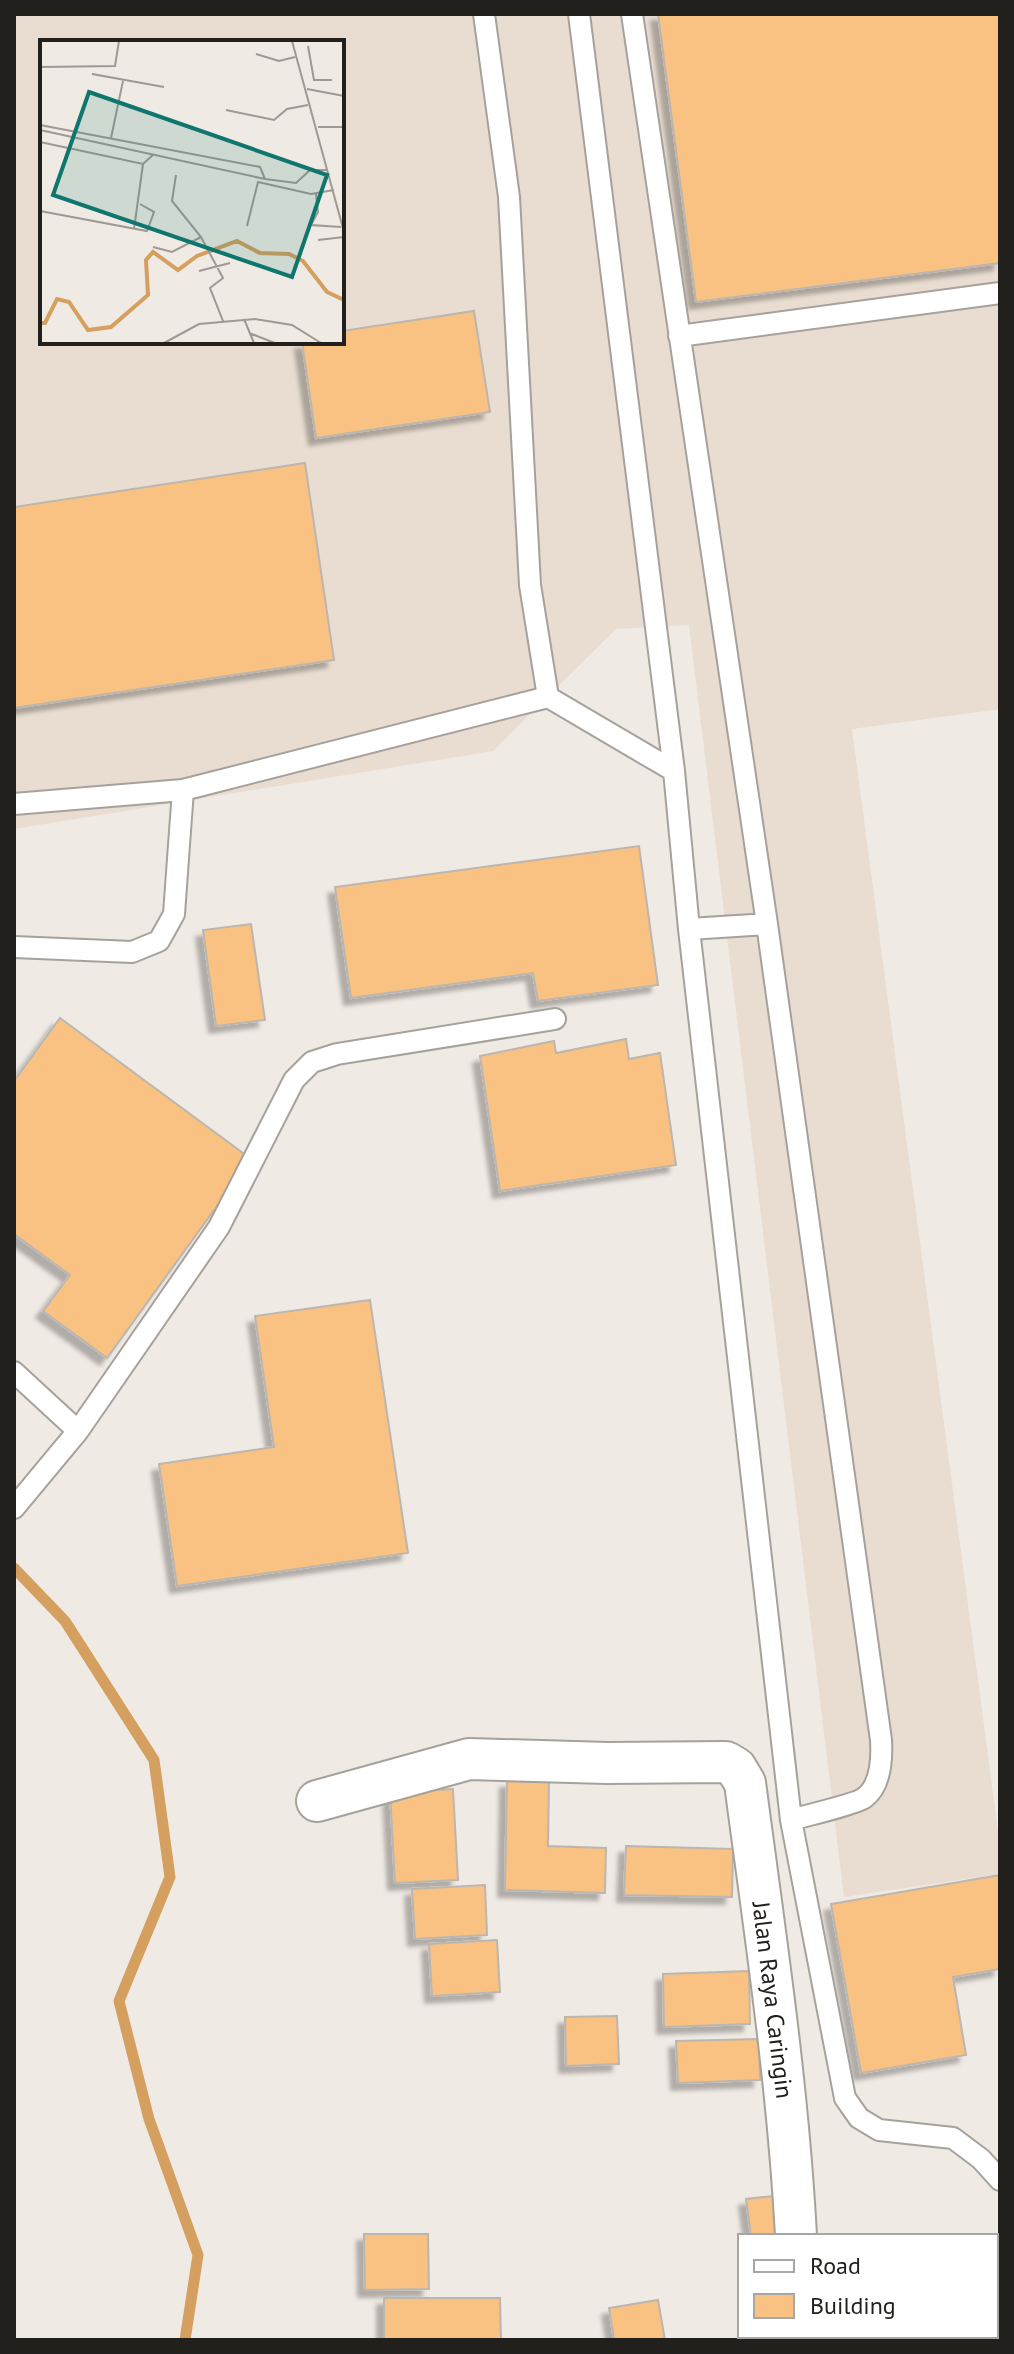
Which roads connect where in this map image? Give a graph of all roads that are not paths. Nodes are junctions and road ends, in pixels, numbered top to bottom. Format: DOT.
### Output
graph roads {
  1 [pos="484,14"];
  2 [pos="579,14"];
  3 [pos="632,14"];
  4 [pos="1000,293"];
  5 [pos="679,336"];
  6 [pos="548,697"];
  7 [pos="674,771"];
  8 [pos="183,790"];
  9 [pos="14,804"];
  10 [pos="767,924"];
  11 [pos="689,929"];
  12 [pos="14,947"];
  13 [pos="555,1019"];
  14 [pos="14,1372"];
  15 [pos="78,1431"];
  16 [pos="18,1503"];
  17 [pos="317,1801"];
  18 [pos="791,1820"];
  19 [pos="1000,2180"];
  20 [pos="796,2234"];
  1 -- 6 [label="lane"];
  2 -- 7 [label="lane"];
  3 -- 5 [label="lane"];
  4 -- 5 [label="lane"];
  5 -- 10 [label="lane"];
  6 -- 7 [label="lane"];
  6 -- 8 [label="lane"];
  7 -- 11 [label="lane"];
  8 -- 9 [label="lane"];
  8 -- 12 [label="lane"];
  10 -- 11 [label="lane"];
  10 -- 18 [label="lane"];
  11 -- 18 [label="lane"];
  13 -- 15 [label="lane"];
  14 -- 15 [label="lane"];
  15 -- 16 [label="lane"];
  17 -- 20 [label="street, Jalan Raya Caringin"];
  18 -- 19 [label="lane"];
}
